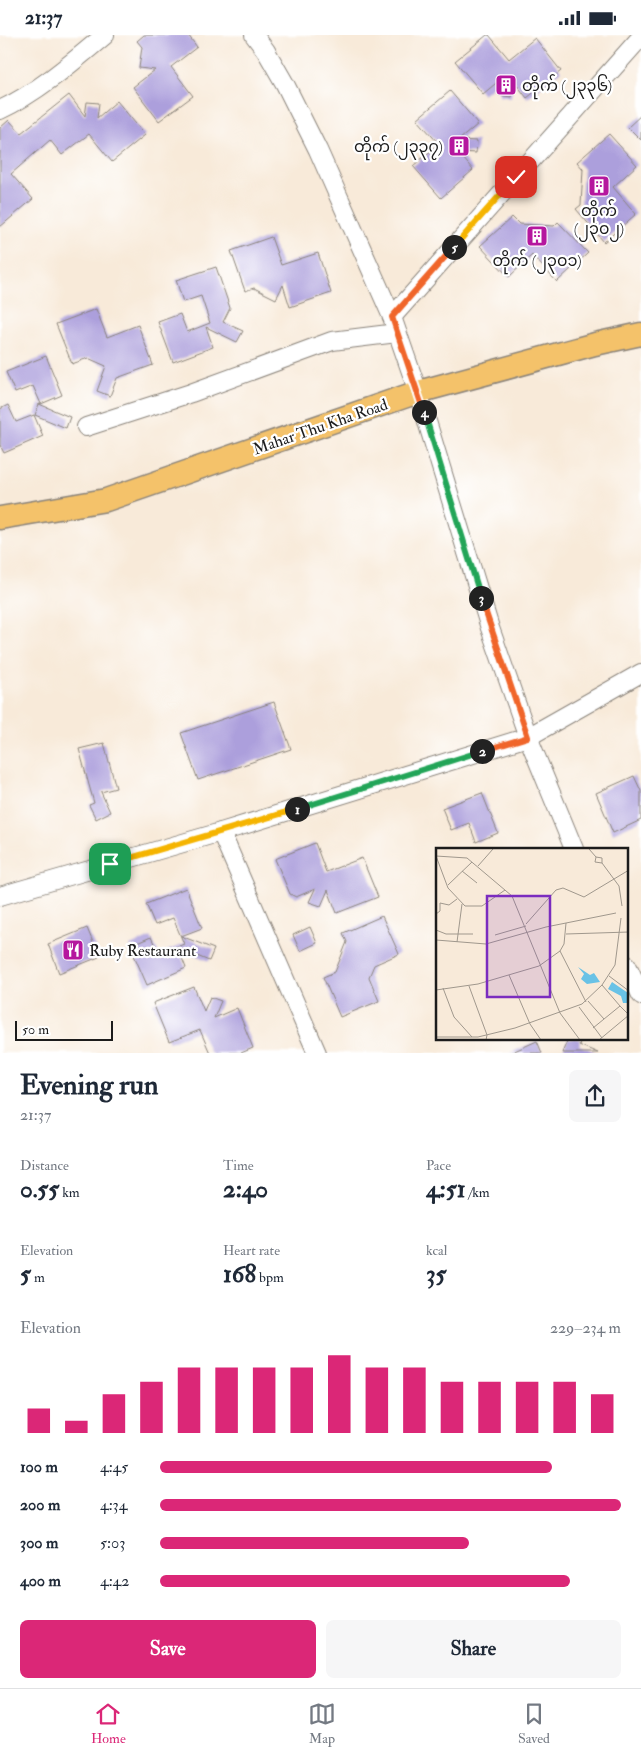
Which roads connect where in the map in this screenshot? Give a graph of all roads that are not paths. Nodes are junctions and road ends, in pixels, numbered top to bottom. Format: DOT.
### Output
graph roads {
  1 [pos="105,35"];
  2 [pos="254,35"];
  3 [pos="641,37"];
  4 [pos="0,110"];
  5 [pos="395,325"];
  6 [pos="641,334"];
  7 [pos="418,392"];
  8 [pos="86,427"];
  9 [pos="0,517"];
  10 [pos="641,673"];
  11 [pos="528,737"];
  12 [pos="221,832"];
  13 [pos="574,848"];
  14 [pos="0,895"];
  15 [pos="628,967"];
  16 [pos="641,995"];
  17 [pos="317,1053"];
  1 -- 4 [label="street"];
  2 -- 5 [label="street"];
  3 -- 5 [label="street"];
  5 -- 7 [label="street"];
  5 -- 8 [label="street"];
  6 -- 7 [label="main road, Mahar Thu Kha Road"];
  7 -- 9 [label="main road, Mahar Thu Kha Road"];
  7 -- 11 [label="street"];
  10 -- 11 [label="street"];
  11 -- 12 [label="street"];
  11 -- 13 [label="street"];
  12 -- 14 [label="street"];
  12 -- 17 [label="street"];
  15 -- 16 [label="street"];
}
